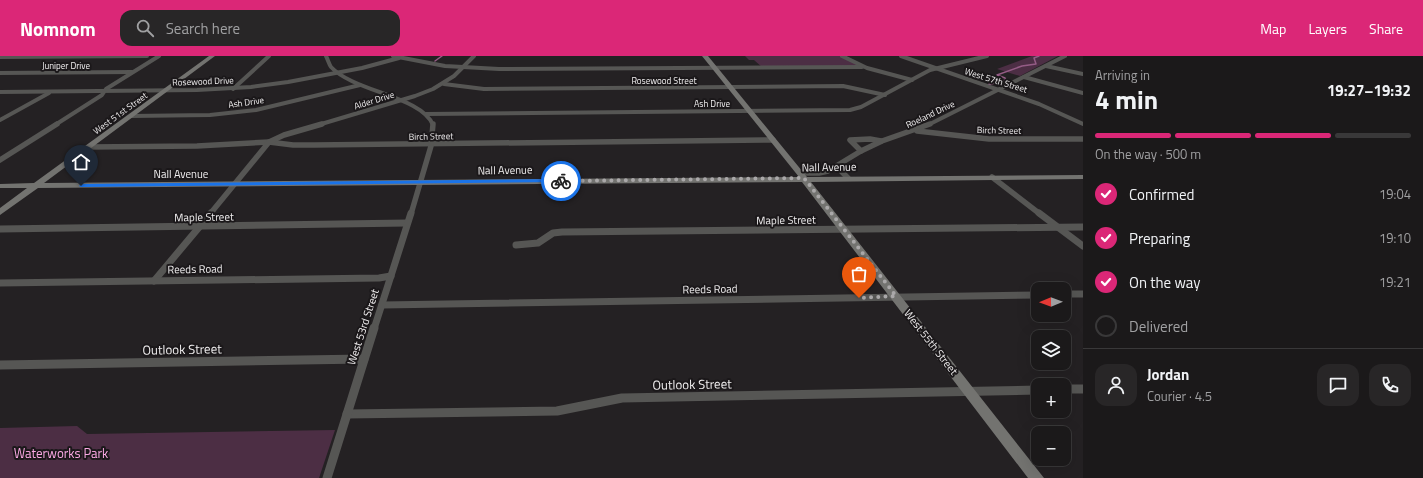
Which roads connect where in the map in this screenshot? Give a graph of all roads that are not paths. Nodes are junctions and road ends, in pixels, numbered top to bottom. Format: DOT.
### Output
graph roads {
  1 [pos="148,56"];
  2 [pos="158,56"];
  3 [pos="212,56"];
  4 [pos="269,56"];
  5 [pos="326,56"];
  6 [pos="392,56"];
  7 [pos="404,56"];
  8 [pos="474,56"];
  9 [pos="705,56"];
  10 [pos="842,56"];
  11 [pos="901,56"];
  12 [pos="962,56"];
  13 [pos="987,56"];
  14 [pos="1064,56"];
  15 [pos="0,57"];
  16 [pos="399,58"];
  17 [pos="973,59"];
  18 [pos="1046,66"];
  19 [pos="466,67"];
  20 [pos="862,67"];
  21 [pos="714,68"];
  22 [pos="935,69"];
  23 [pos="132,72"];
  24 [pos="339,72"];
  25 [pos="0,73"];
  26 [pos="1083,74"];
  27 [pos="1024,77"];
  28 [pos="912,80"];
  29 [pos="360,84"];
  30 [pos="444,84"];
  31 [pos="730,87"];
  32 [pos="233,88"];
  33 [pos="165,90"];
  34 [pos="998,90"];
  35 [pos="104,91"];
  36 [pos="0,92"];
  37 [pos="51,92"];
  38 [pos="1083,93"];
  39 [pos="885,95"];
  40 [pos="400,100"];
  41 [pos="749,111"];
  42 [pos="426,114"];
  43 [pos="131,116"];
  44 [pos="0,120"];
  45 [pos="1083,124"];
  46 [pos="927,126"];
  47 [pos="915,131"];
  48 [pos="937,133"];
  49 [pos="1083,139"];
  50 [pos="773,140"];
  51 [pos="882,141"];
  52 [pos="269,142"];
  53 [pos="432,144"];
  54 [pos="88,147"];
  55 [pos="861,151"];
  56 [pos="0,160"];
  57 [pos="839,165"];
  58 [pos="802,176"];
  59 [pos="992,177"];
  60 [pos="1083,177"];
  61 [pos="848,178"];
  62 [pos="420,182"];
  63 [pos="234,184"];
  64 [pos="0,186"];
  65 [pos="36,186"];
  66 [pos="0,212"];
  67 [pos="407,223"];
  68 [pos="198,227"];
  69 [pos="1058,227"];
  70 [pos="1083,227"];
  71 [pos="0,229"];
  72 [pos="843,229"];
  73 [pos="516,245"];
  74 [pos="1083,246"];
  75 [pos="391,276"];
  76 [pos="154,281"];
  77 [pos="0,283"];
  78 [pos="1071,294"];
  79 [pos="1083,294"];
  80 [pos="1031,295"];
  81 [pos="896,296"];
  82 [pos="382,304"];
  83 [pos="364,359"];
  84 [pos="0,365"];
  85 [pos="1071,389"];
  86 [pos="1083,389"];
  87 [pos="1031,390"];
  88 [pos="970,392"];
  89 [pos="347,414"];
  90 [pos="327,478"];
  91 [pos="1037,478"];
  1 -- 15 [label="street"];
  2 -- 23 [label="street"];
  3 -- 33 [label="street, West 51st Street"];
  4 -- 32 [label="street"];
  5 -- 24 [label="street"];
  6 -- 16 [label="street"];
  7 -- 16 [label="street, Rosewood Drive"];
  8 -- 19 [label="street, Alder Drive"];
  9 -- 21 [label="street, West 55th Street"];
  10 -- 20 [label="street"];
  11 -- 22 [label="street, West 57th Street"];
  12 -- 17 [label="street"];
  13 -- 17 [label="street, Ash Drive"];
  14 -- 18 [label="street, Roeland Drive"];
  16 -- 19 [label="street"];
  16 -- 24 [label="street, Rosewood Drive"];
  17 -- 22 [label="street, Ash Drive"];
  18 -- 26 [label="street"];
  18 -- 27 [label="street, Roeland Drive"];
  19 -- 21 [label="street"];
  19 -- 30 [label="street, Alder Drive"];
  20 -- 21 [label="street"];
  20 -- 28 [label="street"];
  21 -- 31 [label="street, West 55th Street"];
  22 -- 28 [label="street, Ash Drive"];
  22 -- 34 [label="street, West 57th Street"];
  23 -- 25 [label="street, Juniper Drive"];
  23 -- 35 [label="street"];
  24 -- 29 [label="street"];
  24 -- 32 [label="street, Rosewood Drive"];
  27 -- 34 [label="street, Roeland Drive"];
  27 -- 38 [label="street"];
  28 -- 39 [label="street, Ash Drive"];
  29 -- 40 [label="street"];
  29 -- 43 [label="street, Ash Drive"];
  30 -- 31 [label="street, Rosewood Street"];
  30 -- 40 [label="street, Alder Drive"];
  31 -- 39 [label="street, Rosewood Street"];
  31 -- 41 [label="street, West 55th Street"];
  32 -- 33 [label="street, Rosewood Drive"];
  33 -- 35 [label="street, Rosewood Drive"];
  33 -- 43 [label="street, West 51st Street"];
  34 -- 45 [label="street, West 57th Street"];
  34 -- 46 [label="street, Roeland Drive"];
  35 -- 37 [label="street, Rosewood Drive"];
  35 -- 56 [label="street"];
  36 -- 37 [label="street, Rosewood Drive"];
  37 -- 44 [label="street"];
  39 -- 41 [label="street, Ash Drive"];
  40 -- 42 [label="street"];
  40 -- 52 [label="street, Alder Drive"];
  41 -- 42 [label="street, Ash Drive"];
  41 -- 50 [label="street, West 55th Street"];
  42 -- 53 [label="street, West 53rd Street"];
  43 -- 54 [label="street, West 51st Street"];
  46 -- 47 [label="street, Roeland Drive"];
  46 -- 48 [label="street"];
  47 -- 48 [label="street, Birch Street"];
  47 -- 51 [label="street, Roeland Drive"];
  48 -- 49 [label="street, Birch Street"];
  50 -- 53 [label="street, Birch Street"];
  50 -- 58 [label="street, West 55th Street"];
  51 -- 55 [label="street, Roeland Drive"];
  51 -- 55 [label="street"];
  52 -- 53 [label="street, Birch Street"];
  52 -- 54 [label="street, Birch Street"];
  52 -- 63 [label="street"];
  53 -- 62 [label="street, West 53rd Street"];
  54 -- 65 [label="street, West 51st Street"];
  55 -- 57 [label="street, Roeland Drive"];
  57 -- 58 [label="street, Roeland Drive"];
  57 -- 61 [label="street"];
  58 -- 61 [label="street, Nall Avenue"];
  58 -- 62 [label="street, Nall Avenue"];
  58 -- 72 [label="street, West 55th Street"];
  59 -- 60 [label="street, Nall Avenue"];
  59 -- 61 [label="street, Nall Avenue"];
  59 -- 69 [label="street"];
  62 -- 63 [label="street, Nall Avenue"];
  62 -- 67 [label="street, West 53rd Street"];
  63 -- 65 [label="street, Nall Avenue"];
  63 -- 68 [label="street"];
  64 -- 65 [label="street, Nall Avenue"];
  65 -- 66 [label="street, West 51st Street"];
  67 -- 68 [label="street, Maple Street"];
  67 -- 75 [label="street, West 53rd Street"];
  68 -- 71 [label="street, Maple Street"];
  68 -- 76 [label="street"];
  69 -- 70 [label="street, Maple Street"];
  69 -- 72 [label="street, Maple Street"];
  69 -- 74 [label="street"];
  72 -- 73 [label="street, Maple Street"];
  72 -- 81 [label="street, West 55th Street"];
  75 -- 76 [label="street, Reeds Road"];
  75 -- 82 [label="street, West 53rd Street"];
  76 -- 77 [label="street, Reeds Road"];
  78 -- 79 [label="street"];
  80 -- 81 [label="street, Reeds Road"];
  81 -- 82 [label="street, Reeds Road"];
  81 -- 88 [label="street, West 55th Street"];
  82 -- 83 [label="street, West 53rd Street"];
  83 -- 84 [label="street, Outlook Street"];
  83 -- 89 [label="street, West 53rd Street"];
  85 -- 86 [label="street"];
  87 -- 88 [label="street, Outlook Street"];
  88 -- 89 [label="street, Outlook Street"];
  88 -- 91 [label="street, West 55th Street"];
  89 -- 90 [label="street, West 53rd Street"];
}
